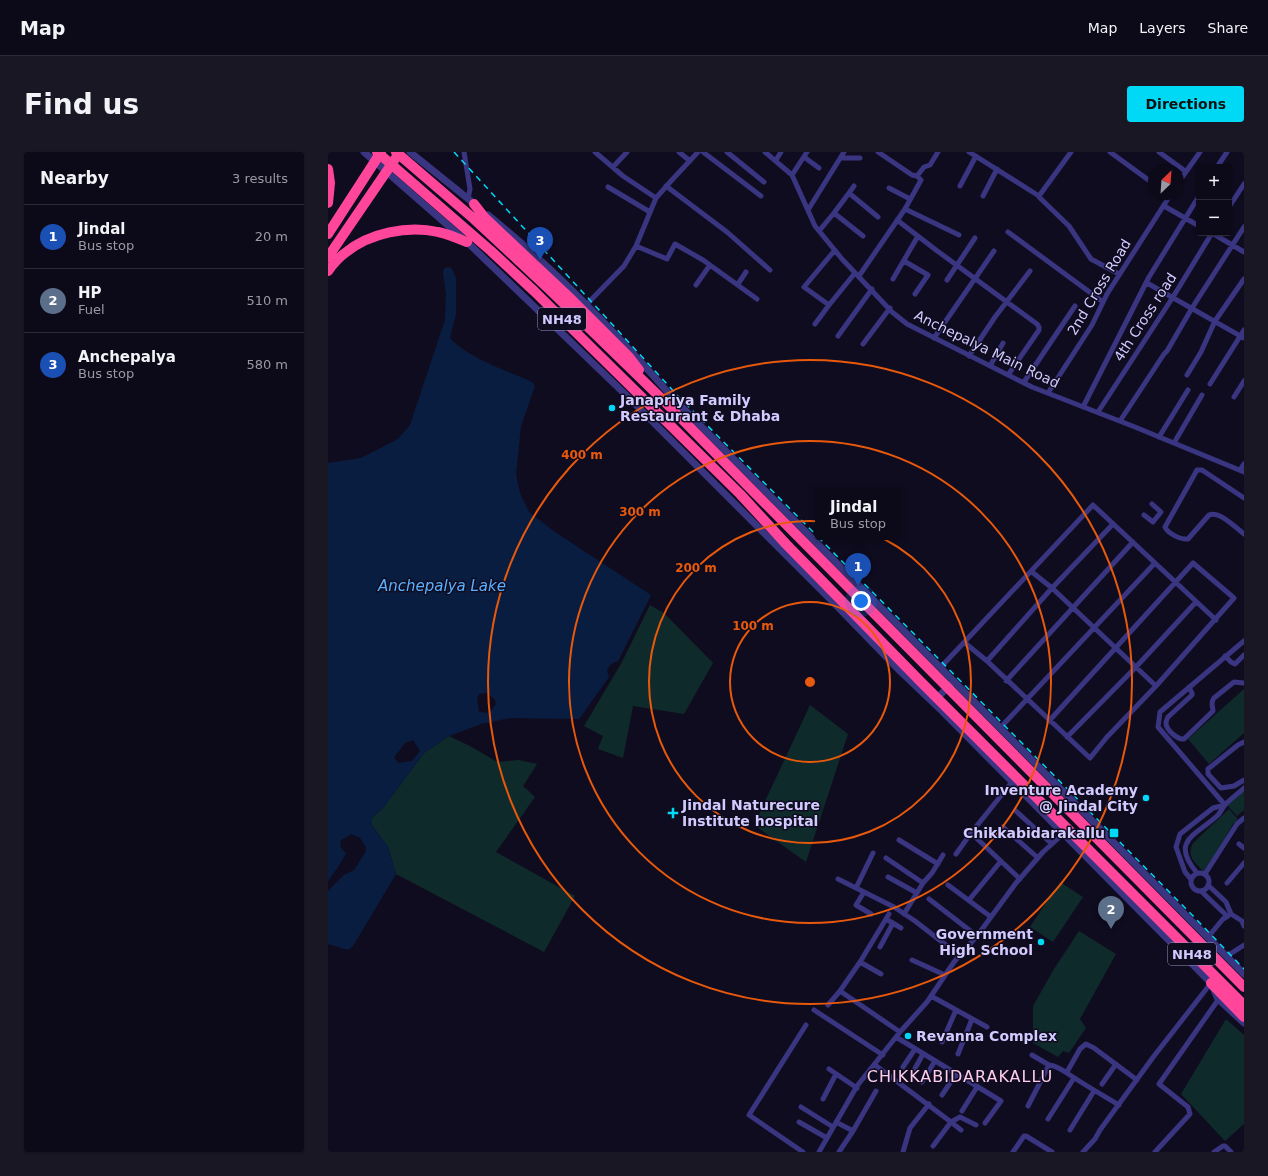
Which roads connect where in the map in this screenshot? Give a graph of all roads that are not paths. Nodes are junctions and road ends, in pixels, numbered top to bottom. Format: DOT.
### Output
graph roads {
  1 [pos="364,152"];
  2 [pos="377,152"];
  3 [pos="381,152"];
  4 [pos="398,152"];
  5 [pos="412,152"];
  6 [pos="464,152"];
  7 [pos="595,152"];
  8 [pos="626,152"];
  9 [pos="679,152"];
  10 [pos="698,152"];
  11 [pos="703,152"];
  12 [pos="727,152"];
  13 [pos="765,152"];
  14 [pos="781,152"];
  15 [pos="844,152"];
  16 [pos="878,152"];
  17 [pos="938,152"];
  18 [pos="969,152"];
  19 [pos="1071,152"];
  20 [pos="1110,152"];
  21 [pos="1159,152"];
  22 [pos="1200,152"];
  23 [pos="1227,152"];
  24 [pos="805,154"];
  25 [pos="976,156"];
  26 [pos="841,158"];
  27 [pos="860,158"];
  28 [pos="776,160"];
  29 [pos="690,161"];
  30 [pos="1219,164"];
  31 [pos="614,167"];
  32 [pos="819,168"];
  33 [pos="328,169"];
  34 [pos="997,169"];
  35 [pos="1185,171"];
  36 [pos="792,174"];
  37 [pos="917,176"];
  38 [pos="1148,180"];
  39 [pos="764,182"];
  40 [pos="1244,184"];
  41 [pos="666,186"];
  42 [pos="854,186"];
  43 [pos="960,186"];
  44 [pos="608,187"];
  45 [pos="889,188"];
  46 [pos="849,193"];
  47 [pos="761,196"];
  48 [pos="983,196"];
  49 [pos="1039,196"];
  50 [pos="656,198"];
  51 [pos="910,199"];
  52 [pos="1168,200"];
  53 [pos="1196,200"];
  54 [pos="471,201"];
  55 [pos="1232,202"];
  56 [pos="328,203"];
  57 [pos="1164,206"];
  58 [pos="905,209"];
  59 [pos="808,210"];
  60 [pos="650,212"];
  61 [pos="834,213"];
  62 [pos="878,217"];
  63 [pos="1185,218"];
  64 [pos="897,220"];
  65 [pos="1196,224"];
  66 [pos="1244,227"];
  67 [pos="819,231"];
  68 [pos="1008,232"];
  69 [pos="328,234"];
  70 [pos="960,235"];
  71 [pos="863,236"];
  72 [pos="918,236"];
  73 [pos="1210,236"];
  74 [pos="1217,236"];
  75 [pos="975,238"];
  76 [pos="467,242"];
  77 [pos="1232,245"];
  78 [pos="636,246"];
  79 [pos="835,250"];
  80 [pos="994,250"];
  81 [pos="1244,252"];
  82 [pos="328,257"];
  83 [pos="904,261"];
  84 [pos="710,265"];
  85 [pos="957,265"];
  86 [pos="770,270"];
  87 [pos="328,271"];
  88 [pos="1030,271"];
  89 [pos="746,272"];
  90 [pos="857,274"];
  91 [pos="1119,274"];
  92 [pos="893,279"];
  93 [pos="975,279"];
  94 [pos="1244,279"];
  95 [pos="947,280"];
  96 [pos="1147,283"];
  97 [pos="738,284"];
  98 [pos="696,285"];
  99 [pos="872,289"];
  100 [pos="915,294"];
  101 [pos="1173,297"];
  102 [pos="757,299"];
  103 [pos="1007,302"];
  104 [pos="1103,302"];
  105 [pos="586,305"];
  106 [pos="829,305"];
  107 [pos="1076,306"];
  108 [pos="890,308"];
  109 [pos="1192,308"];
  110 [pos="1215,321"];
  111 [pos="815,324"];
  112 [pos="1244,330"];
  113 [pos="838,336"];
  114 [pos="1242,337"];
  115 [pos="934,338"];
  116 [pos="1004,343"];
  117 [pos="863,344"];
  118 [pos="969,356"];
  119 [pos="990,366"];
  120 [pos="1008,375"];
  121 [pos="1187,375"];
  122 [pos="1244,381"];
  123 [pos="1024,382"];
  124 [pos="1210,384"];
  125 [pos="1188,390"];
  126 [pos="1048,393"];
  127 [pos="1202,395"];
  128 [pos="1234,397"];
  129 [pos="664,401"];
  130 [pos="1083,406"];
  131 [pos="1098,412"];
  132 [pos="1120,421"];
  133 [pos="1159,437"];
  134 [pos="1174,443"];
  135 [pos="1244,464"];
  136 [pos="1242,471"];
  137 [pos="1244,498"];
  138 [pos="1152,504"];
  139 [pos="1161,512"];
  140 [pos="1144,515"];
  141 [pos="1170,517"];
  142 [pos="1113,524"];
  143 [pos="1244,534"];
  144 [pos="1133,542"];
  145 [pos="1154,564"];
  146 [pos="1032,572"];
  147 [pos="1176,582"];
  148 [pos="1052,588"];
  149 [pos="1196,602"];
  150 [pos="1072,608"];
  151 [pos="1216,620"];
  152 [pos="1094,628"];
  153 [pos="1244,641"];
  154 [pos="965,642"];
  155 [pos="1116,648"];
  156 [pos="1244,655"];
  157 [pos="1225,656"];
  158 [pos="987,661"];
  159 [pos="940,668"];
  160 [pos="1136,668"];
  161 [pos="954,681"];
  162 [pos="1006,681"];
  163 [pos="1244,683"];
  164 [pos="1156,686"];
  165 [pos="1189,687"];
  166 [pos="962,689"];
  167 [pos="1027,700"];
  168 [pos="932,702"];
  169 [pos="942,711"];
  170 [pos="1049,721"];
  171 [pos="1000,728"];
  172 [pos="1067,737"];
  173 [pos="1244,742"];
  174 [pos="1244,780"];
  175 [pos="1012,782"];
  176 [pos="1244,788"];
  177 [pos="1225,805"];
  178 [pos="1016,811"];
  179 [pos="1244,818"];
  180 [pos="1003,827"];
  181 [pos="971,833"];
  182 [pos="1063,834"];
  183 [pos="900,840"];
  184 [pos="1052,844"];
  185 [pos="1239,844"];
  186 [pos="1244,848"];
  187 [pos="873,853"];
  188 [pos="956,854"];
  189 [pos="943,855"];
  190 [pos="886,858"];
  191 [pos="1038,858"];
  192 [pos="1000,862"];
  193 [pos="1244,863"];
  194 [pos="938,864"];
  195 [pos="1197,873"];
  196 [pos="1205,874"];
  197 [pos="888,877"];
  198 [pos="838,879"];
  199 [pos="1020,879"];
  200 [pos="1191,879"];
  201 [pos="923,883"];
  202 [pos="1227,883"];
  203 [pos="948,885"];
  204 [pos="1208,885"];
  205 [pos="856,888"];
  206 [pos="1201,891"];
  207 [pos="864,892"];
  208 [pos="917,894"];
  209 [pos="929,899"];
  210 [pos="969,900"];
  211 [pos="870,914"];
  212 [pos="904,914"];
  213 [pos="1229,915"];
  214 [pos="991,917"];
  215 [pos="893,923"];
  216 [pos="1244,926"];
  217 [pos="901,928"];
  218 [pos="977,936"];
  219 [pos="1208,937"];
  220 [pos="1244,945"];
  221 [pos="880,947"];
  222 [pos="960,956"];
  223 [pos="1227,956"];
  224 [pos="912,960"];
  225 [pos="860,962"];
  226 [pos="881,974"];
  227 [pos="1244,974"];
  228 [pos="945,976"];
  229 [pos="1211,983"];
  230 [pos="1244,987"];
  231 [pos="840,991"];
  232 [pos="931,996"];
  233 [pos="1218,1000"];
  234 [pos="828,1005"];
  235 [pos="1244,1005"];
  236 [pos="814,1010"];
  237 [pos="956,1010"];
  238 [pos="1244,1017"];
  239 [pos="972,1019"];
  240 [pos="1244,1023"];
  241 [pos="806,1025"];
  242 [pos="987,1027"];
  243 [pos="900,1032"];
  244 [pos="896,1037"];
  245 [pos="942,1042"];
  246 [pos="915,1049"];
  247 [pos="923,1054"];
  248 [pos="958,1054"];
  249 [pos="883,1055"];
  250 [pos="1032,1055"];
  251 [pos="935,1061"];
  252 [pos="1116,1064"];
  253 [pos="875,1065"];
  254 [pos="1049,1065"];
  255 [pos="903,1067"];
  256 [pos="829,1069"];
  257 [pos="913,1072"];
  258 [pos="1067,1072"];
  259 [pos="836,1074"];
  260 [pos="956,1074"];
  261 [pos="1074,1078"];
  262 [pos="1137,1080"];
  263 [pos="922,1082"];
  264 [pos="1102,1084"];
  265 [pos="977,1087"];
  266 [pos="857,1088"];
  267 [pos="1094,1090"];
  268 [pos="876,1092"];
  269 [pos="942,1095"];
  270 [pos="823,1098"];
  271 [pos="929,1104"];
  272 [pos="1119,1105"];
  273 [pos="1028,1106"];
  274 [pos="801,1107"];
  275 [pos="962,1111"];
  276 [pos="1048,1119"];
  277 [pos="799,1122"];
  278 [pos="836,1122"];
  279 [pos="952,1122"];
  280 [pos="985,1123"];
  281 [pos="976,1125"];
  282 [pos="833,1127"];
  283 [pos="961,1130"];
  284 [pos="1070,1130"];
  285 [pos="853,1131"];
  286 [pos="827,1138"];
  287 [pos="933,1146"];
  288 [pos="803,1152"];
  289 [pos="819,1152"];
  290 [pos="839,1152"];
  291 [pos="903,1152"];
  292 [pos="1012,1152"];
  293 [pos="1052,1152"];
  294 [pos="1083,1152"];
  295 [pos="1155,1152"];
  296 [pos="1214,1152"];
  297 [pos="1231,1152"];
  1 -- 76 [label="street"];
  2 -- 235 [label="highway, NH48"];
  3 -- 69 [label="highway"];
  4 -- 82 [label="highway"];
  4 -- 129 [label="highway, NH48"];
  5 -- 54 [label="street"];
  6 -- 54 [label="street"];
  7 -- 31 [label="street"];
  8 -- 31 [label="street"];
  9 -- 29 [label="street"];
  10 -- 29 [label="street"];
  11 -- 47 [label="street"];
  12 -- 39 [label="street"];
  13 -- 28 [label="street, Anchepalya Main Road"];
  14 -- 28 [label="street"];
  15 -- 26 [label="street"];
  16 -- 37 [label="street"];
  17 -- 37 [label="street"];
  18 -- 25 [label="street"];
  19 -- 49 [label="street"];
  20 -- 38 [label="street"];
  21 -- 35 [label="street"];
  22 -- 35 [label="street"];
  23 -- 30 [label="street"];
  24 -- 32 [label="street"];
  24 -- 36 [label="street"];
  25 -- 34 [label="street"];
  25 -- 43 [label="street"];
  26 -- 27 [label="street"];
  26 -- 59 [label="street"];
  28 -- 36 [label="street, Anchepalya Main Road"];
  29 -- 41 [label="street"];
  31 -- 50 [label="street"];
  33 -- 56 [label="highway"];
  34 -- 48 [label="street"];
  34 -- 49 [label="street"];
  36 -- 59 [label="street, Anchepalya Main Road"];
  37 -- 51 [label="street"];
  40 -- 55 [label="street"];
  41 -- 50 [label="street"];
  41 -- 86 [label="street"];
  42 -- 46 [label="street"];
  44 -- 60 [label="street"];
  45 -- 51 [label="street"];
  46 -- 61 [label="street"];
  46 -- 62 [label="street"];
  49 -- 91 [label="street"];
  50 -- 60 [label="street"];
  51 -- 58 [label="street"];
  52 -- 57 [label="street, 2nd Cross Road"];
  53 -- 63 [label="street"];
  54 -- 105 [label="street"];
  54 -- 129 [label="highway"];
  57 -- 63 [label="street"];
  57 -- 91 [label="street, 2nd Cross Road"];
  58 -- 64 [label="street"];
  58 -- 70 [label="street"];
  59 -- 67 [label="street, Anchepalya Main Road"];
  60 -- 78 [label="street"];
  61 -- 67 [label="street"];
  61 -- 71 [label="street"];
  63 -- 65 [label="street"];
  63 -- 96 [label="street"];
  64 -- 72 [label="street"];
  64 -- 90 [label="street"];
  66 -- 77 [label="street"];
  67 -- 79 [label="street, Anchepalya Main Road"];
  68 -- 104 [label="street"];
  72 -- 83 [label="street"];
  72 -- 85 [label="street"];
  73 -- 101 [label="street, 4th Cross road"];
  74 -- 77 [label="street"];
  75 -- 85 [label="street"];
  76 -- 87 [label="highway"];
  76 -- 168 [label="street"];
  77 -- 81 [label="street"];
  77 -- 109 [label="street"];
  78 -- 84 [label="street"];
  78 -- 105 [label="street"];
  79 -- 90 [label="street, Anchepalya Main Road"];
  79 -- 106 [label="street"];
  80 -- 93 [label="street"];
  83 -- 92 [label="street"];
  83 -- 100 [label="street"];
  84 -- 97 [label="street"];
  84 -- 98 [label="street"];
  85 -- 93 [label="street"];
  85 -- 95 [label="street"];
  88 -- 103 [label="street"];
  89 -- 97 [label="street"];
  90 -- 99 [label="street, Anchepalya Main Road"];
  90 -- 106 [label="street"];
  91 -- 104 [label="street, 2nd Cross Road"];
  93 -- 103 [label="street"];
  93 -- 115 [label="street"];
  94 -- 110 [label="street"];
  96 -- 101 [label="street"];
  96 -- 130 [label="street"];
  97 -- 102 [label="street"];
  99 -- 108 [label="street, Anchepalya Main Road"];
  99 -- 113 [label="street"];
  101 -- 109 [label="street"];
  101 -- 131 [label="street, 4th Cross road"];
  103 -- 118 [label="street"];
  103 -- 120 [label="street"];
  104 -- 126 [label="street, 2nd Cross Road"];
  105 -- 159 [label="street"];
  106 -- 111 [label="street"];
  107 -- 123 [label="street"];
  108 -- 115 [label="street, Anchepalya Main Road"];
  108 -- 117 [label="street"];
  109 -- 110 [label="street"];
  109 -- 132 [label="street"];
  110 -- 114 [label="street"];
  110 -- 121 [label="street"];
  112 -- 114 [label="street"];
  114 -- 124 [label="street"];
  115 -- 118 [label="street, Anchepalya Main Road"];
  116 -- 119 [label="street"];
  118 -- 119 [label="street, Anchepalya Main Road"];
  119 -- 120 [label="street, Anchepalya Main Road"];
  120 -- 123 [label="street, Anchepalya Main Road"];
  122 -- 128 [label="street"];
  123 -- 126 [label="street, Anchepalya Main Road"];
  125 -- 133 [label="street"];
  126 -- 130 [label="street, Anchepalya Main Road"];
  127 -- 134 [label="street"];
  129 -- 230 [label="highway, NH48"];
  130 -- 131 [label="street, Anchepalya Main Road"];
  131 -- 132 [label="street, Anchepalya Main Road"];
  132 -- 133 [label="street, Anchepalya Main Road"];
  133 -- 134 [label="street, Anchepalya Main Road"];
  134 -- 136 [label="street, Anchepalya Main Road"];
  135 -- 136 [label="street"];
  137 -- 141 [label="street"];
  138 -- 139 [label="street"];
  139 -- 140 [label="street"];
  139 -- 141 [label="street"];
  141 -- 143 [label="street"];
  142 -- 144 [label="street"];
  142 -- 146 [label="street"];
  142 -- 148 [label="street"];
  144 -- 145 [label="street"];
  144 -- 150 [label="street"];
  145 -- 147 [label="street"];
  145 -- 152 [label="street"];
  146 -- 148 [label="street"];
  146 -- 154 [label="street"];
  147 -- 149 [label="street"];
  147 -- 151 [label="street"];
  147 -- 155 [label="street"];
  148 -- 150 [label="street"];
  148 -- 158 [label="street"];
  149 -- 151 [label="street"];
  149 -- 160 [label="street"];
  150 -- 152 [label="street"];
  150 -- 162 [label="street"];
  151 -- 164 [label="street"];
  152 -- 155 [label="street"];
  152 -- 167 [label="street"];
  153 -- 157 [label="street"];
  154 -- 158 [label="street"];
  154 -- 159 [label="street"];
  155 -- 160 [label="street"];
  155 -- 170 [label="street"];
  156 -- 157 [label="street"];
  157 -- 165 [label="street"];
  158 -- 162 [label="street"];
  159 -- 161 [label="street"];
  160 -- 164 [label="street"];
  160 -- 172 [label="street"];
  161 -- 166 [label="street"];
  161 -- 168 [label="street"];
  162 -- 167 [label="street"];
  163 -- 165 [label="street"];
  164 -- 172 [label="street"];
  165 -- 177 [label="street"];
  166 -- 169 [label="street"];
  166 -- 171 [label="street"];
  167 -- 170 [label="street"];
  167 -- 171 [label="street"];
  168 -- 169 [label="street"];
  169 -- 175 [label="street"];
  170 -- 172 [label="street"];
  171 -- 219 [label="street"];
  173 -- 174 [label="street"];
  175 -- 181 [label="street"];
  175 -- 182 [label="street"];
  176 -- 177 [label="street"];
  177 -- 195 [label="street"];
  177 -- 200 [label="street"];
  178 -- 184 [label="street"];
  179 -- 196 [label="street"];
  180 -- 191 [label="street"];
  181 -- 188 [label="street"];
  181 -- 192 [label="street"];
  182 -- 184 [label="street"];
  182 -- 229 [label="street"];
  183 -- 194 [label="street"];
  184 -- 191 [label="street"];
  185 -- 186 [label="street"];
  187 -- 205 [label="street"];
  189 -- 194 [label="street"];
  190 -- 201 [label="street"];
  191 -- 199 [label="street"];
  192 -- 199 [label="street"];
  192 -- 210 [label="street"];
  193 -- 202 [label="street"];
  194 -- 201 [label="street"];
  195 -- 196 [label="street"];
  195 -- 200 [label="street"];
  196 -- 204 [label="street"];
  197 -- 208 [label="street"];
  198 -- 205 [label="street"];
  199 -- 214 [label="street"];
  200 -- 206 [label="street"];
  201 -- 208 [label="street"];
  203 -- 210 [label="street"];
  204 -- 206 [label="street"];
  204 -- 213 [label="street"];
  205 -- 207 [label="street"];
  206 -- 213 [label="street"];
  207 -- 211 [label="street"];
  207 -- 212 [label="street"];
  208 -- 212 [label="street"];
  209 -- 218 [label="street"];
  210 -- 214 [label="street"];
  212 -- 222 [label="street"];
  213 -- 216 [label="street"];
  213 -- 219 [label="street"];
  214 -- 218 [label="street"];
  215 -- 217 [label="street"];
  215 -- 221 [label="street"];
  215 -- 225 [label="street"];
  218 -- 222 [label="street"];
  219 -- 223 [label="street"];
  220 -- 223 [label="street"];
  222 -- 228 [label="street"];
  223 -- 227 [label="street"];
  224 -- 228 [label="street"];
  225 -- 226 [label="street"];
  225 -- 231 [label="street"];
  228 -- 232 [label="street"];
  229 -- 233 [label="street"];
  229 -- 238 [label="highway"];
  229 -- 262 [label="street"];
  231 -- 234 [label="street"];
  231 -- 243 [label="street"];
  232 -- 237 [label="street"];
  232 -- 243 [label="street"];
  233 -- 240 [label="street"];
  233 -- 295 [label="street"];
  236 -- 249 [label="street"];
  237 -- 239 [label="street"];
  237 -- 245 [label="street"];
  239 -- 242 [label="street"];
  239 -- 248 [label="street"];
  241 -- 288 [label="street"];
  243 -- 244 [label="street"];
  244 -- 246 [label="street"];
  244 -- 249 [label="street"];
  246 -- 247 [label="street"];
  246 -- 255 [label="street"];
  247 -- 251 [label="street"];
  247 -- 257 [label="street"];
  249 -- 253 [label="street"];
  250 -- 254 [label="street"];
  251 -- 260 [label="street"];
  251 -- 263 [label="street"];
  252 -- 258 [label="street"];
  252 -- 262 [label="street"];
  252 -- 264 [label="street"];
  253 -- 266 [label="street"];
  253 -- 271 [label="street"];
  254 -- 258 [label="street"];
  254 -- 273 [label="street"];
  256 -- 259 [label="street"];
  258 -- 261 [label="street"];
  259 -- 266 [label="street"];
  259 -- 270 [label="street"];
  260 -- 265 [label="street"];
  260 -- 269 [label="street"];
  261 -- 267 [label="street"];
  261 -- 276 [label="street"];
  262 -- 272 [label="street"];
  265 -- 275 [label="street"];
  265 -- 280 [label="street"];
  266 -- 278 [label="street"];
  267 -- 272 [label="street"];
  267 -- 284 [label="street"];
  268 -- 285 [label="street"];
  271 -- 279 [label="street"];
  271 -- 291 [label="street"];
  272 -- 294 [label="street"];
  274 -- 282 [label="street"];
  277 -- 286 [label="street"];
  278 -- 282 [label="street"];
  278 -- 285 [label="street"];
  279 -- 281 [label="street"];
  279 -- 283 [label="street"];
  279 -- 287 [label="street"];
  282 -- 286 [label="street"];
  285 -- 290 [label="street"];
  286 -- 289 [label="street"];
  292 -- 293 [label="street"];
  296 -- 297 [label="street"];
}
